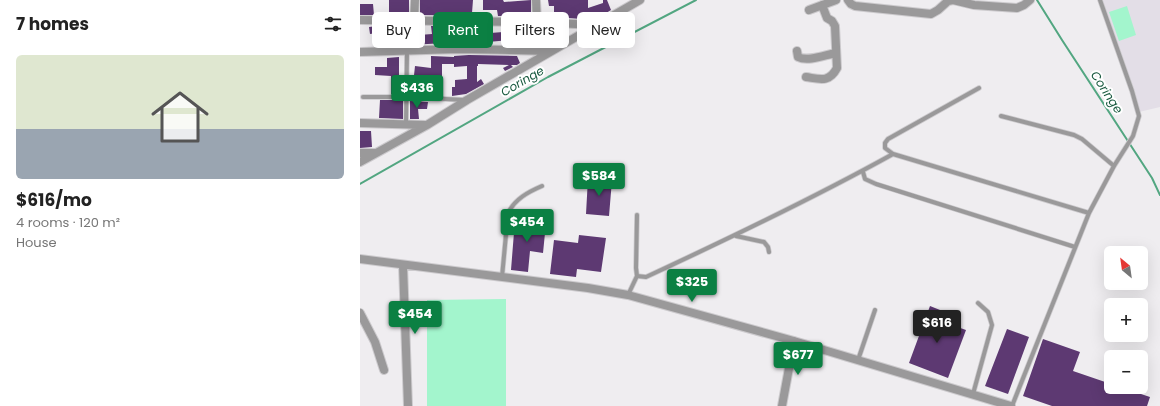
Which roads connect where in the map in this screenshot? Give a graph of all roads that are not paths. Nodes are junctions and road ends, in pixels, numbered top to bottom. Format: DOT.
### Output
graph roads {
  1 [pos="415,0"];
  2 [pos="536,0"];
  3 [pos="640,0"];
  4 [pos="836,0"];
  5 [pos="848,0"];
  6 [pos="1030,0"];
  7 [pos="1100,0"];
  8 [pos="822,5"];
  9 [pos="809,10"];
  10 [pos="414,12"];
  11 [pos="537,12"];
  12 [pos="619,12"];
  13 [pos="360,20"];
  14 [pos="372,20"];
  15 [pos="577,36"];
  16 [pos="459,50"];
  17 [pos="407,51"];
  18 [pos="553,51"];
  19 [pos="797,51"];
  20 [pos="360,52"];
  21 [pos="836,53"];
  22 [pos="806,77"];
  23 [pos="979,88"];
  24 [pos="364,97"];
  25 [pos="407,97"];
  26 [pos="467,100"];
  27 [pos="1001,116"];
  28 [pos="360,123"];
  29 [pos="427,125"];
  30 [pos="406,126"];
  31 [pos="360,153"];
  32 [pos="375,153"];
  33 [pos="893,154"];
  34 [pos="360,162"];
  35 [pos="1114,166"];
  36 [pos="863,172"];
  37 [pos="542,186"];
  38 [pos="1089,213"];
  39 [pos="637,215"];
  40 [pos="736,236"];
  41 [pos="1075,247"];
  42 [pos="769,252"];
  43 [pos="361,260"];
  44 [pos="403,265"];
  45 [pos="637,276"];
  46 [pos="502,277"];
  47 [pos="628,294"];
  48 [pos="978,303"];
  49 [pos="875,310"];
  50 [pos="360,313"];
  51 [pos="794,341"];
  52 [pos="858,360"];
  53 [pos="384,370"];
  54 [pos="973,395"];
  55 [pos="983,398"];
  56 [pos="408,406"];
  57 [pos="782,406"];
  58 [pos="980,406"];
  59 [pos="1012,406"];
  1 -- 10 [label="street"];
  2 -- 11 [label="street"];
  3 -- 12 [label="street"];
  4 -- 8 [label="street"];
  5 -- 6 [label="street"];
  7 -- 35 [label="lane"];
  8 -- 9 [label="street"];
  8 -- 21 [label="street"];
  13 -- 14 [label="street"];
  15 -- 18 [label="street"];
  16 -- 17 [label="street"];
  16 -- 18 [label="street"];
  17 -- 20 [label="street"];
  17 -- 25 [label="lane"];
  18 -- 26 [label="street"];
  19 -- 21 [label="street"];
  21 -- 22 [label="street"];
  23 -- 33 [label="lane"];
  24 -- 25 [label="lane"];
  25 -- 26 [label="lane"];
  25 -- 30 [label="lane"];
  26 -- 29 [label="street"];
  27 -- 35 [label="lane"];
  28 -- 30 [label="street"];
  29 -- 30 [label="street"];
  29 -- 32 [label="street"];
  31 -- 32 [label="street"];
  32 -- 34 [label="street"];
  33 -- 36 [label="lane"];
  33 -- 38 [label="lane"];
  35 -- 38 [label="lane"];
  36 -- 40 [label="lane"];
  36 -- 41 [label="lane"];
  37 -- 46 [label="lane"];
  38 -- 41 [label="lane"];
  39 -- 45 [label="lane"];
  40 -- 42 [label="lane"];
  40 -- 45 [label="lane"];
  41 -- 59 [label="lane"];
  43 -- 44 [label="street"];
  44 -- 46 [label="street"];
  44 -- 56 [label="street"];
  45 -- 47 [label="lane"];
  46 -- 47 [label="street"];
  47 -- 51 [label="street"];
  48 -- 54 [label="lane"];
  49 -- 52 [label="lane"];
  50 -- 53 [label="street"];
  51 -- 52 [label="street"];
  51 -- 57 [label="street"];
  52 -- 54 [label="street"];
  54 -- 55 [label="street"];
  55 -- 58 [label="street"];
  55 -- 59 [label="street"];
}
